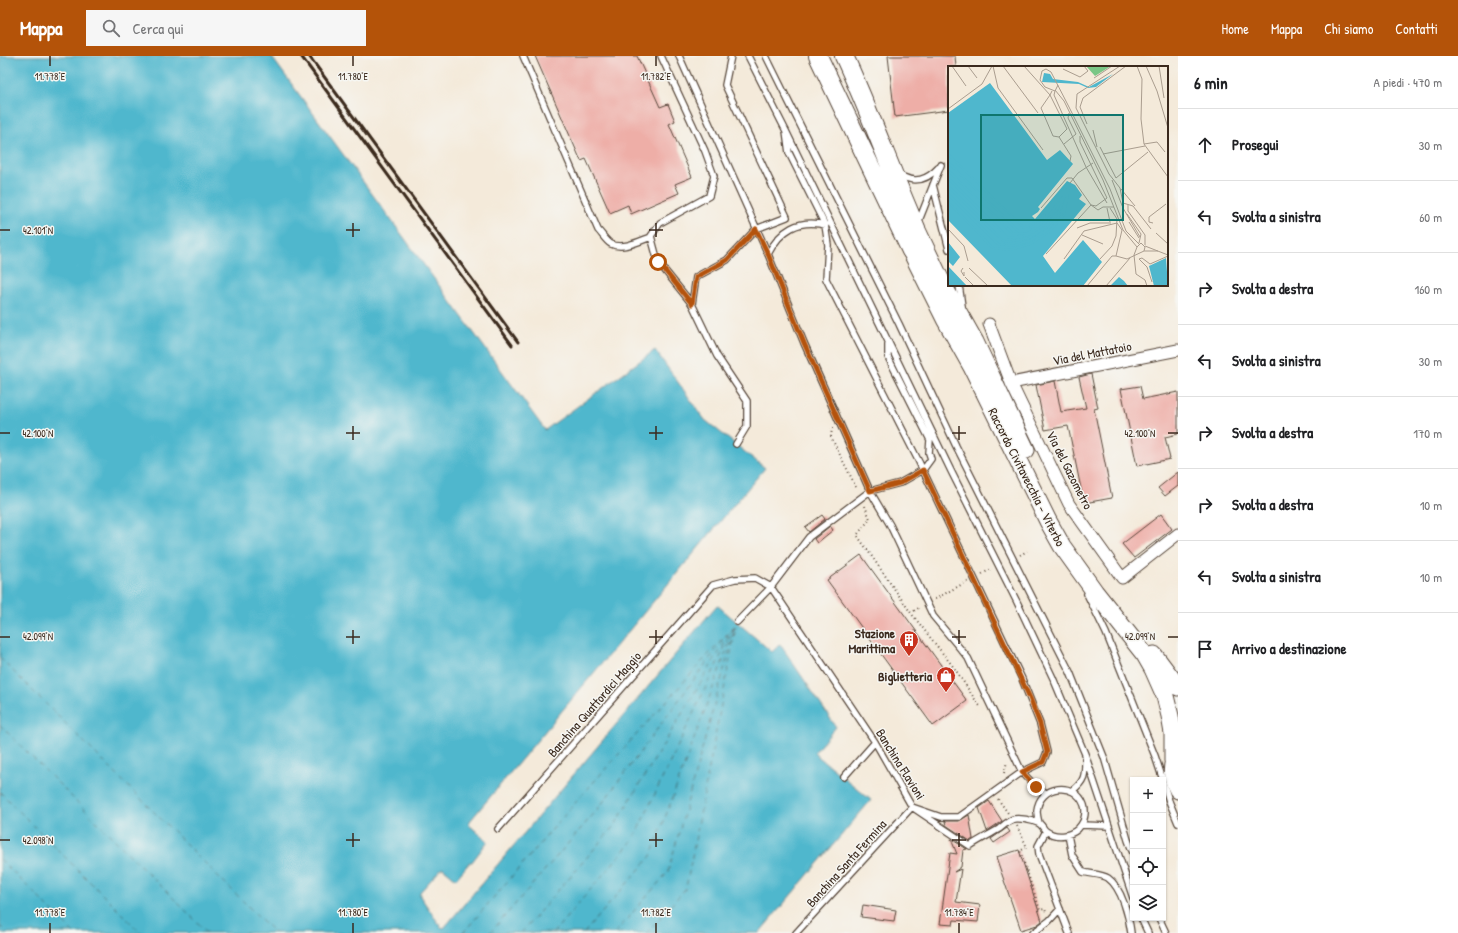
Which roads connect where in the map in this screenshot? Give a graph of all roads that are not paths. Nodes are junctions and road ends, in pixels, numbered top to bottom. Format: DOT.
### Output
graph roads {
  1 [pos="523,56"];
  2 [pos="661,56"];
  3 [pos="679,56"];
  4 [pos="731,56"];
  5 [pos="748,56"];
  6 [pos="766,56"];
  7 [pos="818,56"];
  8 [pos="844,56"];
  9 [pos="786,131"];
  10 [pos="891,170"];
  11 [pos="933,185"];
  12 [pos="825,225"];
  13 [pos="833,228"];
  14 [pos="916,228"];
  15 [pos="756,229"];
  16 [pos="651,236"];
  17 [pos="948,245"];
  18 [pos="911,251"];
  19 [pos="768,254"];
  20 [pos="959,286"];
  21 [pos="692,304"];
  22 [pos="964,322"];
  23 [pos="989,324"];
  24 [pos="888,341"];
  25 [pos="1178,350"];
  26 [pos="1011,383"];
  27 [pos="736,444"];
  28 [pos="923,470"];
  29 [pos="870,491"];
  30 [pos="1178,534"];
  31 [pos="1062,546"];
  32 [pos="771,587"];
  33 [pos="737,622"];
  34 [pos="1178,687"];
  35 [pos="875,742"];
  36 [pos="1086,754"];
  37 [pos="1176,756"];
  38 [pos="1022,772"];
  39 [pos="844,777"];
  40 [pos="1162,777"];
  41 [pos="1072,791"];
  42 [pos="1166,791"];
  43 [pos="1178,791"];
  44 [pos="1046,793"];
  45 [pos="912,807"];
  46 [pos="1039,823"];
  47 [pos="1178,823"];
  48 [pos="1082,825"];
  49 [pos="1109,826"];
  50 [pos="498,829"];
  51 [pos="1046,831"];
  52 [pos="1068,835"];
  53 [pos="1131,849"];
  54 [pos="1130,889"];
  55 [pos="1060,909"];
  56 [pos="1142,921"];
  57 [pos="1160,921"];
  58 [pos="796,933"];
  59 [pos="1032,933"];
  60 [pos="1069,933"];
  61 [pos="1131,933"];
  62 [pos="1148,933"];
  63 [pos="1166,933"];
  1 -- 16 [label="lane"];
  2 -- 16 [label="lane"];
  3 -- 15 [label="lane"];
  4 -- 15 [label="lane"];
  5 -- 9 [label="lane"];
  6 -- 53 [label="lane"];
  7 -- 18 [label="highway"];
  8 -- 10 [label="highway"];
  9 -- 12 [label="lane"];
  9 -- 13 [label="lane"];
  10 -- 11 [label="lane"];
  10 -- 14 [label="highway"];
  11 -- 14 [label="lane"];
  11 -- 17 [label="lane"];
  12 -- 13 [label="lane"];
  12 -- 19 [label="lane"];
  12 -- 28 [label="lane"];
  13 -- 24 [label="lane"];
  14 -- 18 [label="lane"];
  14 -- 22 [label="main road, Raccordo Civitavecchia - Viterbo"];
  15 -- 19 [label="lane"];
  15 -- 21 [label="lane"];
  16 -- 21 [label="lane"];
  18 -- 31 [label="main road, Raccordo Civitavecchia - Viterbo"];
  19 -- 29 [label="lane"];
  20 -- 22 [label="lane"];
  21 -- 27 [label="lane"];
  22 -- 34 [label="main road, Raccordo Civitavecchia - Viterbo"];
  23 -- 26 [label="street, Via del Gazometro"];
  24 -- 28 [label="lane"];
  24 -- 36 [label="lane"];
  25 -- 26 [label="street, Via del Mattatoio"];
  26 -- 30 [label="street, Via del Gazometro"];
  28 -- 29 [label="lane"];
  28 -- 38 [label="lane"];
  29 -- 32 [label="lane"];
  29 -- 38 [label="lane"];
  31 -- 37 [label="main road, Raccordo Civitavecchia - Viterbo"];
  31 -- 40 [label="lane"];
  32 -- 33 [label="lane"];
  32 -- 35 [label="lane, Banchina Flavioni"];
  32 -- 50 [label="lane, Banchina Quattordici Maggio"];
  35 -- 39 [label="lane"];
  35 -- 45 [label="lane, Banchina Flavioni"];
  36 -- 41 [label="lane"];
  36 -- 49 [label="lane"];
  37 -- 43 [label="main road, Raccordo Civitavecchia - Viterbo"];
  38 -- 44 [label="lane"];
  38 -- 45 [label="lane"];
  41 -- 44 [label="lane"];
  41 -- 48 [label="lane"];
  42 -- 47 [label="lane"];
  44 -- 46 [label="lane"];
  45 -- 46 [label="lane, Banchina Flavioni"];
  45 -- 58 [label="lane, Banchina Santa Fermina"];
  46 -- 51 [label="lane"];
  48 -- 49 [label="lane"];
  48 -- 52 [label="lane"];
  49 -- 54 [label="lane"];
  51 -- 52 [label="lane"];
  51 -- 55 [label="lane"];
  52 -- 61 [label="lane"];
  55 -- 59 [label="lane"];
  55 -- 60 [label="lane"];
  56 -- 62 [label="lane"];
  57 -- 63 [label="lane"];
}
